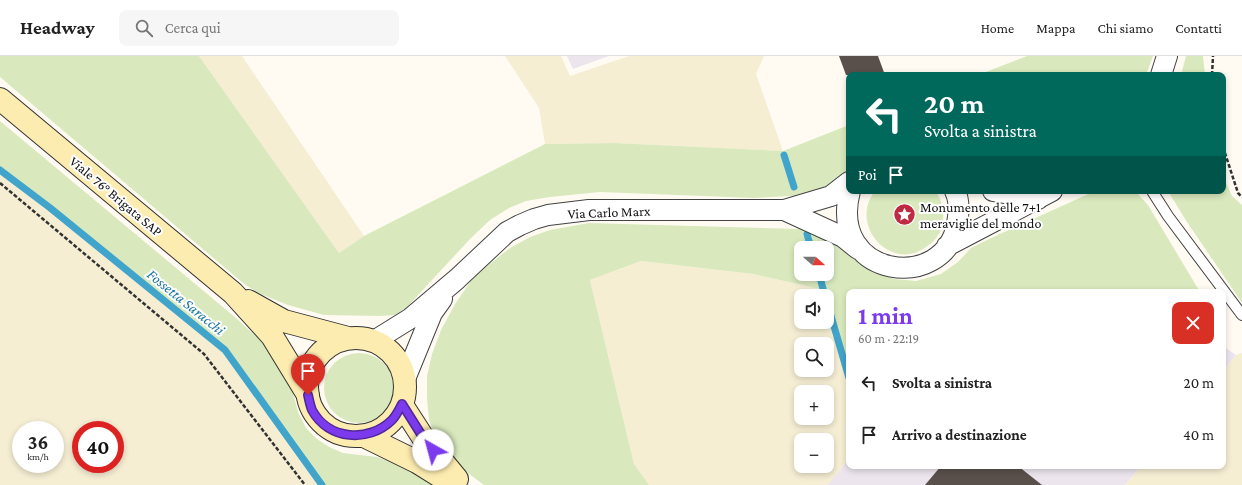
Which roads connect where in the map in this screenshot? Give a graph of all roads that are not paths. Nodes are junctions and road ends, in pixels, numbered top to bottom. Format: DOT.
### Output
graph roads {
  1 [pos="1167,56"];
  2 [pos="1162,72"];
  3 [pos="0,99"];
  4 [pos="846,184"];
  5 [pos="849,194"];
  6 [pos="956,194"];
  7 [pos="1032,194"];
  8 [pos="1154,194"];
  9 [pos="1045,195"];
  10 [pos="784,210"];
  11 [pos="947,246"];
  12 [pos="862,252"];
  13 [pos="456,279"];
  14 [pos="1223,289"];
  15 [pos="233,293"];
  16 [pos="1226,294"];
  17 [pos="1242,315"];
  18 [pos="348,338"];
  19 [pos="374,341"];
  20 [pos="405,379"];
  21 [pos="308,395"];
  22 [pos="402,404"];
  23 [pos="364,436"];
  24 [pos="454,485"];
  25 [pos="462,485"];
  1 -- 2 [label="street"];
  3 -- 15 [label="street, Viale 76° Brigata SAP"];
  4 -- 10 [label="street, Via Carlo Marx"];
  5 -- 12 [label="street, Via Carlo Marx"];
  6 -- 11 [label="street, Via Carlo Marx"];
  7 -- 9 [label="street, Via Carlo Marx"];
  8 -- 14 [label="lane"];
  9 -- 11 [label="street, Via Carlo Marx"];
  10 -- 12 [label="street, Via Carlo Marx"];
  10 -- 13 [label="street, Via Carlo Marx"];
  11 -- 12 [label="street, Via Carlo Marx"];
  13 -- 19 [label="street, Via Carlo Marx"];
  13 -- 20 [label="street, Via Carlo Marx"];
  15 -- 18 [label="street, Viale 76° Brigata SAP"];
  15 -- 21 [label="street, Viale 76° Brigata SAP"];
  16 -- 17 [label="lane"];
  18 -- 19 [label="street"];
  18 -- 21 [label="street"];
  19 -- 20 [label="street"];
  20 -- 22 [label="street"];
  21 -- 23 [label="street"];
  22 -- 23 [label="street"];
  22 -- 25 [label="street"];
  23 -- 24 [label="street"];
}
